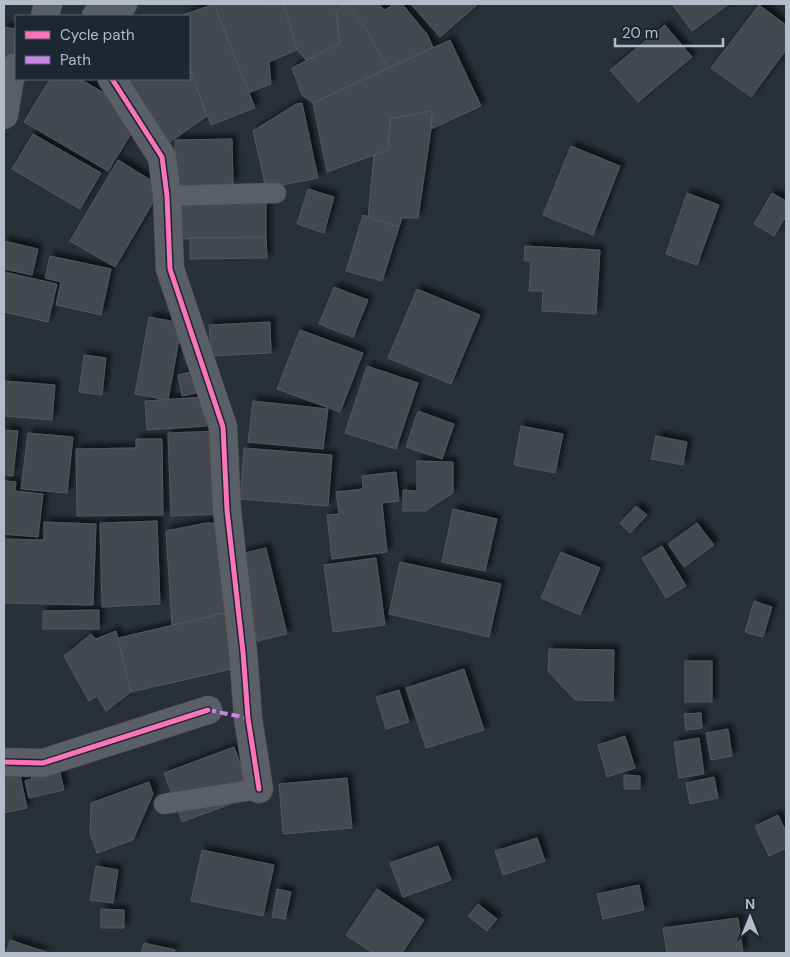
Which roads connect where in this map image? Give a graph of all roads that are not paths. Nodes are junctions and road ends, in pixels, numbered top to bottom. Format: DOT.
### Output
graph roads {
  1 [pos="123,4"];
  2 [pos="98,15"];
  3 [pos="10,74"];
  4 [pos="113,80"];
  5 [pos="4,115"];
  6 [pos="276,193"];
  7 [pos="167,196"];
  8 [pos="208,710"];
  9 [pos="4,762"];
  10 [pos="259,789"];
  11 [pos="164,804"];
  1 -- 2 [label="street"];
  3 -- 5 [label="street"];
  4 -- 7 [label="street"];
  6 -- 7 [label="lane"];
  7 -- 10 [label="street"];
  8 -- 9 [label="street"];
  10 -- 11 [label="lane"];
}
